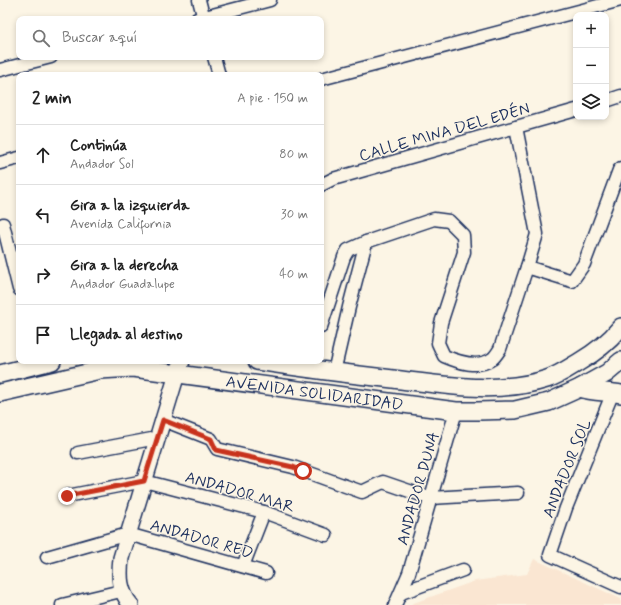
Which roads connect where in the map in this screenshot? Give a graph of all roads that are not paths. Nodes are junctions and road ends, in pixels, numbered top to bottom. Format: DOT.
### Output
graph roads {
  1 [pos="199,0"];
  2 [pos="270,0"];
  3 [pos="621,0"];
  4 [pos="201,16"];
  5 [pos="209,16"];
  6 [pos="39,60"];
  7 [pos="215,60"];
  8 [pos="0,70"];
  9 [pos="218,72"];
  10 [pos="324,78"];
  11 [pos="621,96"];
  12 [pos="609,100"];
  13 [pos="573,111"];
  14 [pos="516,127"];
  15 [pos="16,159"];
  16 [pos="0,163"];
  17 [pos="621,168"];
  18 [pos="324,184"];
  19 [pos="3,224"];
  20 [pos="366,242"];
  21 [pos="16,267"];
  22 [pos="527,267"];
  23 [pos="325,301"];
  24 [pos="349,307"];
  25 [pos="621,327"];
  26 [pos="610,340"];
  27 [pos="621,356"];
  28 [pos="621,361"];
  29 [pos="37,364"];
  30 [pos="297,364"];
  31 [pos="310,365"];
  32 [pos="179,367"];
  33 [pos="334,372"];
  34 [pos="0,374"];
  35 [pos="580,388"];
  36 [pos="0,393"];
  37 [pos="617,393"];
  38 [pos="456,412"];
  39 [pos="163,420"];
  40 [pos="157,438"];
  41 [pos="78,453"];
  42 [pos="144,481"];
  43 [pos="518,493"];
  44 [pos="67,496"];
  45 [pos="430,498"];
  46 [pos="264,512"];
  47 [pos="128,534"];
  48 [pos="326,534"];
  49 [pos="47,557"];
  50 [pos="243,566"];
  51 [pos="463,570"];
  52 [pos="266,573"];
  53 [pos="621,587"];
  54 [pos="121,591"];
  55 [pos="401,593"];
  56 [pos="100,600"];
  57 [pos="62,605"];
  58 [pos="131,605"];
  59 [pos="395,605"];
  1 -- 4 [label="street"];
  2 -- 5 [label="street"];
  3 -- 10 [label="street"];
  6 -- 8 [label="street"];
  7 -- 9 [label="street"];
  11 -- 12 [label="street"];
  13 -- 14 [label="street, CALLE MINA DEL EDÉN"];
  14 -- 18 [label="street, CALLE MINA DEL EDÉN"];
  14 -- 22 [label="street"];
  15 -- 16 [label="street"];
  17 -- 22 [label="street"];
  19 -- 21 [label="street"];
  20 -- 22 [label="street"];
  20 -- 23 [label="street"];
  20 -- 24 [label="street"];
  23 -- 24 [label="street"];
  24 -- 33 [label="street"];
  25 -- 26 [label="main road, AVENIDA SOLIDARIDAD"];
  26 -- 27 [label="main road"];
  26 -- 33 [label="main road, AVENIDA SOLIDARIDAD"];
  28 -- 35 [label="main road, AVENIDA SOLIDARIDAD"];
  29 -- 34 [label="main road"];
  30 -- 31 [label="main road, AVENIDA SOLIDARIDAD"];
  31 -- 33 [label="main road, AVENIDA SOLIDARIDAD"];
  32 -- 36 [label="main road, AVENIDA SOLIDARIDAD"];
  32 -- 38 [label="main road, AVENIDA SOLIDARIDAD"];
  32 -- 39 [label="street"];
  35 -- 37 [label="main road"];
  35 -- 38 [label="main road, AVENIDA SOLIDARIDAD"];
  37 -- 53 [label="street, ANDADOR SOL"];
  38 -- 45 [label="street, ANDADOR DUNA"];
  39 -- 40 [label="street"];
  39 -- 45 [label="street"];
  40 -- 41 [label="street"];
  40 -- 42 [label="street"];
  42 -- 44 [label="street"];
  42 -- 46 [label="street, ANDADOR MAR"];
  42 -- 47 [label="street"];
  43 -- 45 [label="street"];
  45 -- 55 [label="street, ANDADOR DUNA"];
  46 -- 48 [label="street, ANDADOR MAR"];
  46 -- 50 [label="street"];
  47 -- 49 [label="street"];
  47 -- 50 [label="street, ANDADOR RED"];
  47 -- 54 [label="street"];
  50 -- 52 [label="street, ANDADOR RED"];
  51 -- 55 [label="street"];
  54 -- 56 [label="street"];
  54 -- 58 [label="street"];
  55 -- 59 [label="street, ANDADOR DUNA"];
  56 -- 57 [label="street"];
}
